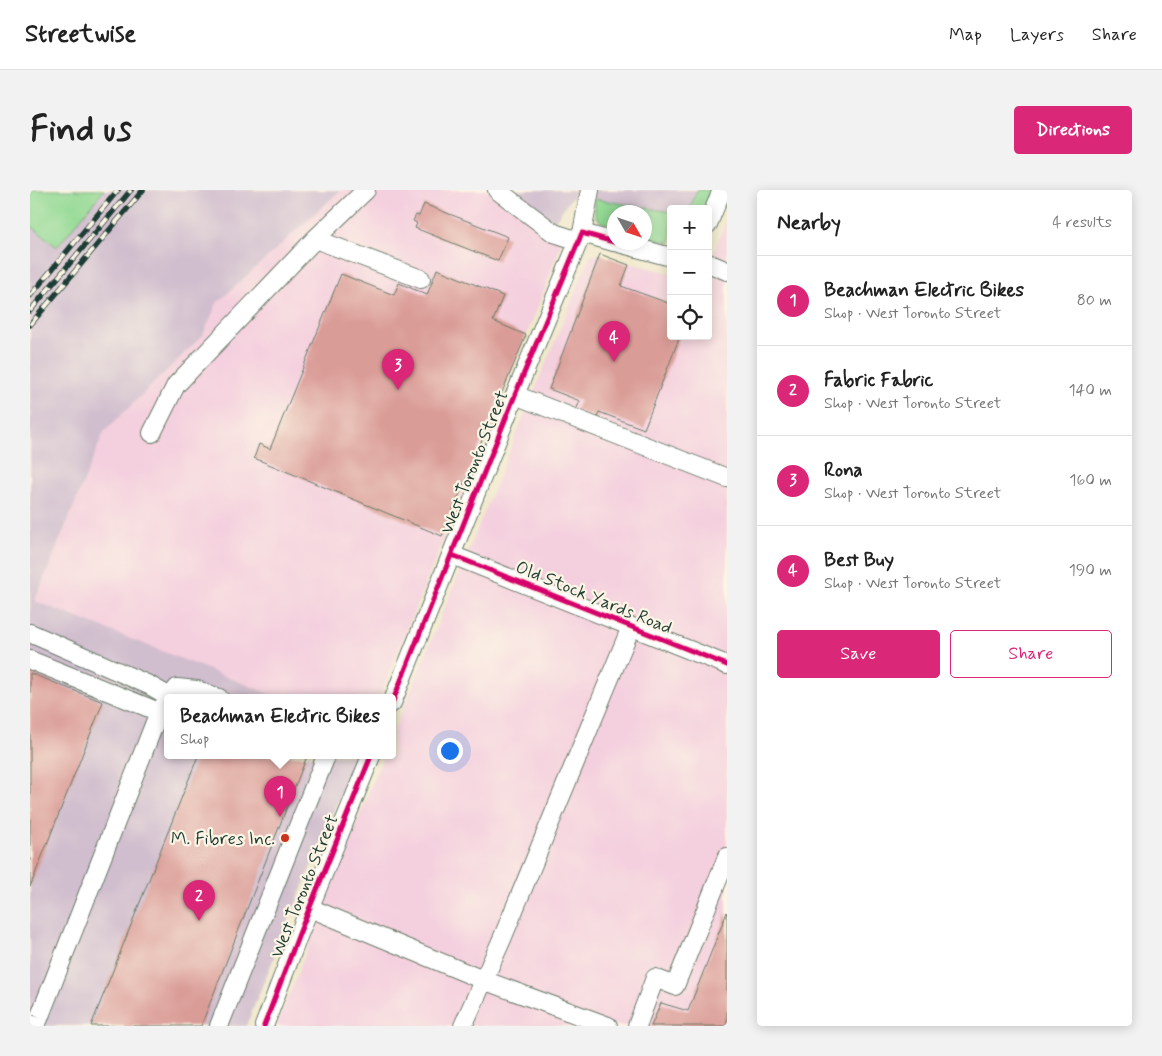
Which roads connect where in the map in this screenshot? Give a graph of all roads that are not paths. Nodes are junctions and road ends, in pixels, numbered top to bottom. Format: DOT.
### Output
graph roads {
  1 [pos="366,190"];
  2 [pos="497,190"];
  3 [pos="590,190"];
  4 [pos="722,190"];
  5 [pos="712,214"];
  6 [pos="581,237"];
  7 [pos="315,239"];
  8 [pos="607,241"];
  9 [pos="645,250"];
  10 [pos="667,256"];
  11 [pos="712,264"];
  12 [pos="727,270"];
  13 [pos="421,279"];
  14 [pos="515,395"];
  15 [pos="152,433"];
  16 [pos="727,478"];
  17 [pos="452,555"];
  18 [pos="631,627"];
  19 [pos="30,634"];
  20 [pos="30,660"];
  21 [pos="727,665"];
  22 [pos="172,694"];
  23 [pos="207,694"];
  24 [pos="396,694"];
  25 [pos="164,700"];
  26 [pos="164,702"];
  27 [pos="164,707"];
  28 [pos="325,759"];
  29 [pos="370,759"];
  30 [pos="727,857"];
  31 [pos="310,908"];
  32 [pos="483,980"];
  33 [pos="30,1024"];
  34 [pos="36,1026"];
  35 [pos="219,1026"];
  36 [pos="264,1026"];
  37 [pos="463,1026"];
  38 [pos="608,1026"];
  39 [pos="637,1026"];
  1 -- 7 [label="street"];
  2 -- 6 [label="street"];
  3 -- 6 [label="street, West Toronto Street"];
  4 -- 5 [label="street"];
  6 -- 8 [label="street"];
  6 -- 14 [label="street, West Toronto Street"];
  7 -- 13 [label="street"];
  7 -- 15 [label="street"];
  9 -- 10 [label="street"];
  11 -- 12 [label="street"];
  14 -- 16 [label="street"];
  14 -- 17 [label="street, West Toronto Street"];
  17 -- 18 [label="street, Old Stock Yards Road"];
  17 -- 24 [label="street, West Toronto Street"];
  18 -- 21 [label="street, Old Stock Yards Road"];
  18 -- 32 [label="street"];
  19 -- 25 [label="street"];
  20 -- 26 [label="street"];
  22 -- 23 [label="street"];
  27 -- 34 [label="street"];
  28 -- 35 [label="street"];
  29 -- 31 [label="street, West Toronto Street"];
  30 -- 39 [label="street"];
  31 -- 32 [label="street"];
  31 -- 36 [label="street, West Toronto Street"];
  32 -- 37 [label="street"];
  32 -- 38 [label="street"];
  33 -- 34 [label="street, bridge"];
}
